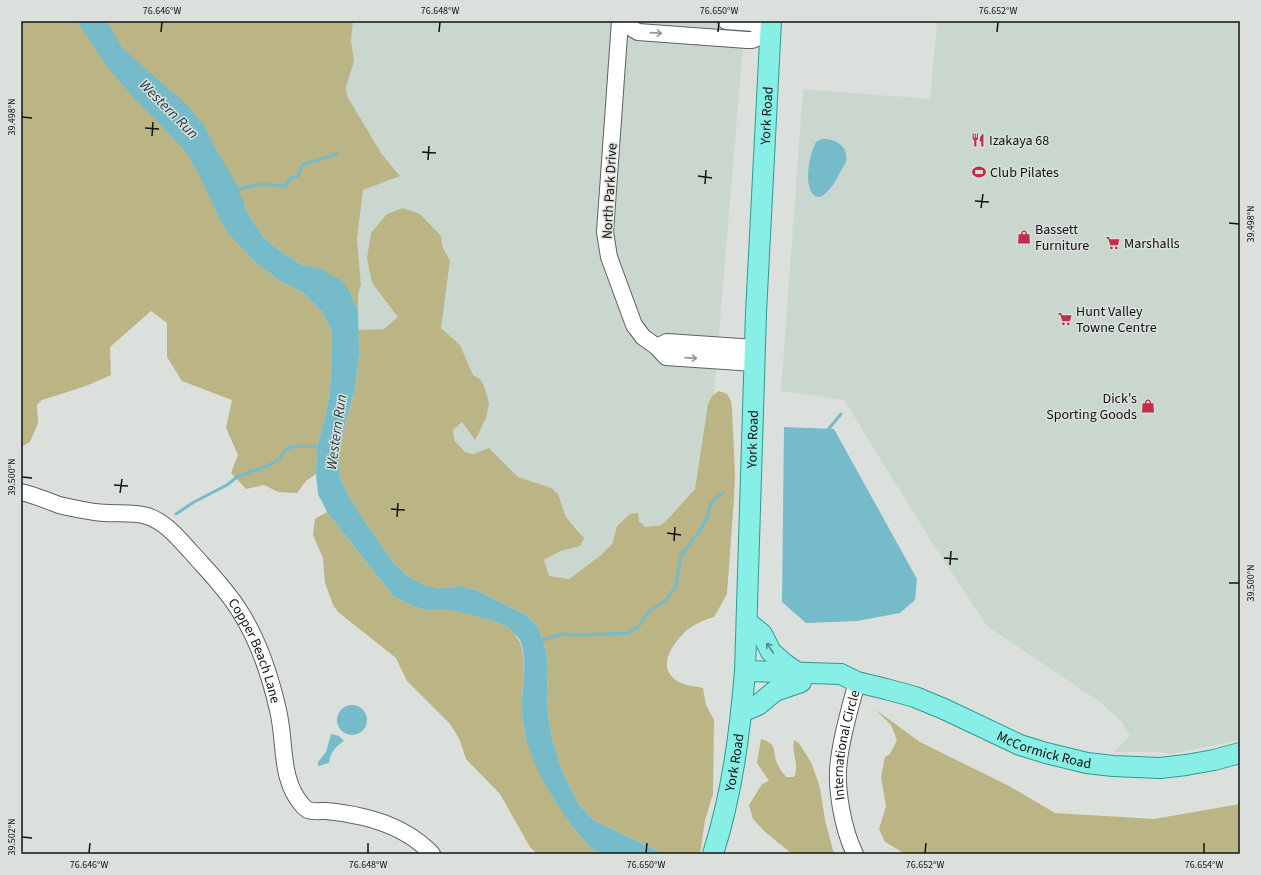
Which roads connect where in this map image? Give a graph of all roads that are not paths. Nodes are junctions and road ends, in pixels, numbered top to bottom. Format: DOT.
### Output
graph roads {
  1 [pos="620,21"];
  2 [pos="726,21"];
  3 [pos="770,26"];
  4 [pos="754,356"];
  5 [pos="21,492"];
  6 [pos="747,622"];
  7 [pos="744,676"];
  8 [pos="799,677"];
  9 [pos="857,682"];
  10 [pos="741,712"];
  11 [pos="1240,753"];
  12 [pos="432,854"];
  13 [pos="713,854"];
  14 [pos="855,854"];
  1 -- 3 [label="street, North Park Drive, one-way"];
  1 -- 4 [label="street, North Park Drive"];
  2 -- 3 [label="street"];
  3 -- 4 [label="main road, York Road"];
  4 -- 6 [label="main road, York Road"];
  5 -- 12 [label="street, Copper Beach Lane"];
  6 -- 7 [label="main road, York Road"];
  8 -- 6 [label="main road, one-way"];
  7 -- 8 [label="main road, McCormick Road"];
  7 -- 10 [label="main road, York Road"];
  8 -- 9 [label="main road, McCormick Road"];
  8 -- 10 [label="main road"];
  9 -- 11 [label="main road, McCormick Road"];
  9 -- 14 [label="street, International Circle"];
  10 -- 13 [label="main road, York Road"];
}
